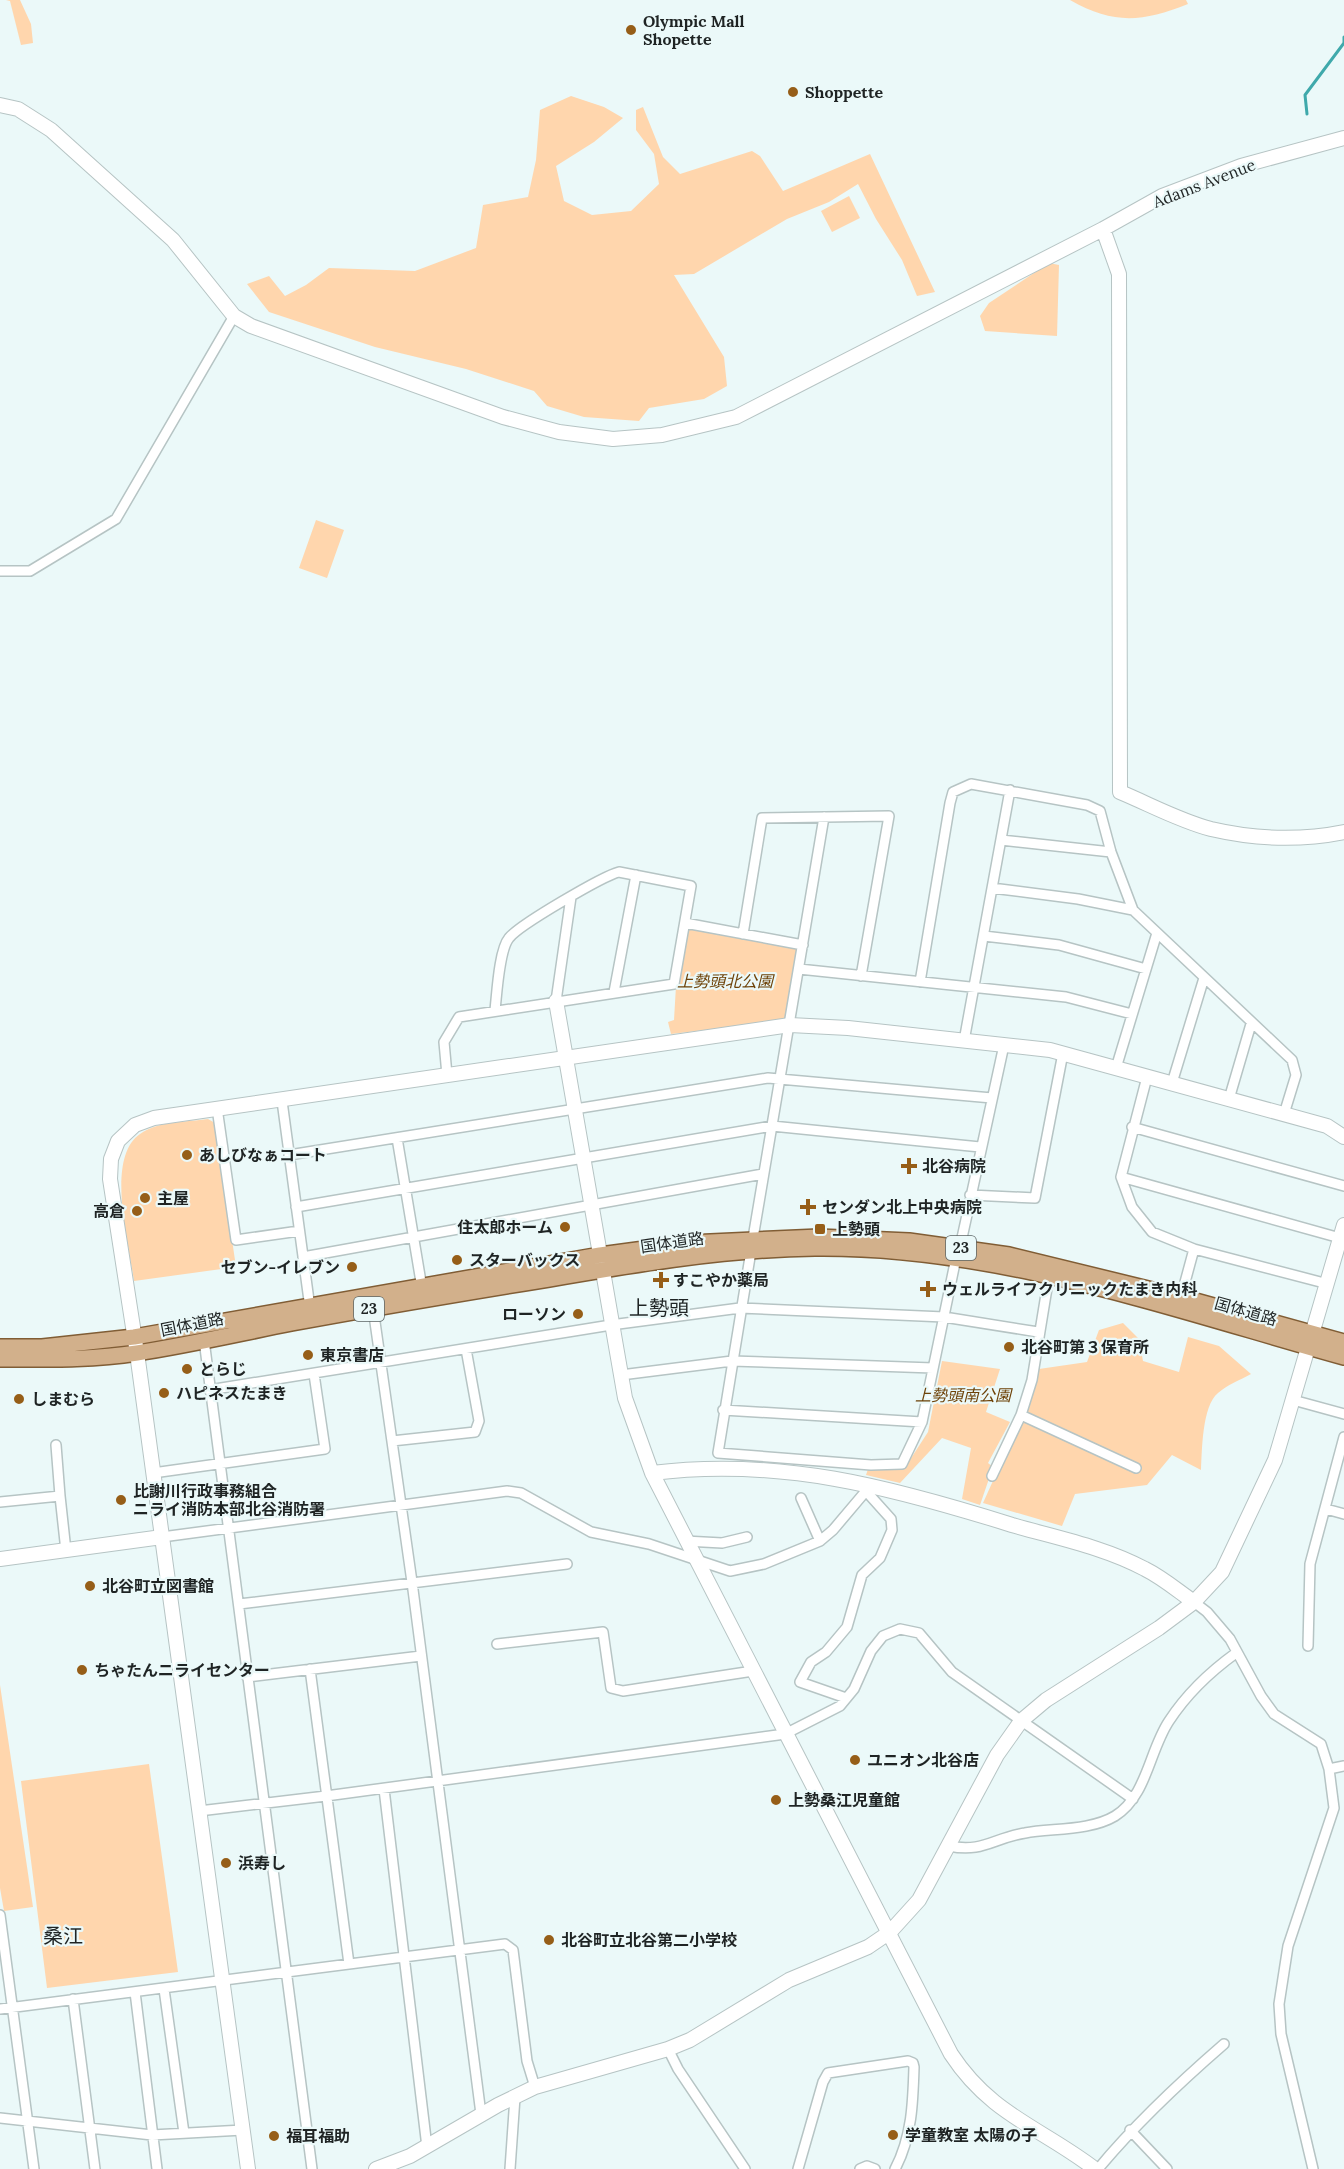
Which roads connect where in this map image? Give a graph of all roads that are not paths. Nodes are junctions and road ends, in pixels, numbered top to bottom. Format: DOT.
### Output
graph roads {
  1 [pos="0,105"];
  2 [pos="1344,138"];
  3 [pos="1103,229"];
  4 [pos="234,315"];
  5 [pos="0,571"];
  6 [pos="1010,790"];
  7 [pos="824,817"];
  8 [pos="1344,832"];
  9 [pos="1001,840"];
  10 [pos="1111,852"];
  11 [pos="636,875"];
  12 [pos="992,888"];
  13 [pos="570,897"];
  14 [pos="1133,910"];
  15 [pos="685,923"];
  16 [pos="1157,933"];
  17 [pos="743,934"];
  18 [pos="984,936"];
  19 [pos="803,945"];
  20 [pos="799,969"];
  21 [pos="1146,969"];
  22 [pos="861,976"];
  23 [pos="1204,978"];
  24 [pos="920,982"];
  25 [pos="974,988"];
  26 [pos="614,992"];
  27 [pos="556,1001"];
  28 [pos="495,1010"];
  29 [pos="1132,1014"];
  30 [pos="1251,1024"];
  31 [pos="790,1025"];
  32 [pos="964,1041"];
  33 [pos="1004,1045"];
  34 [pos="1064,1053"];
  35 [pos="565,1057"];
  36 [pos="1116,1068"];
  37 [pos="447,1075"];
  38 [pos="1147,1077"];
  39 [pos="780,1078"];
  40 [pos="1172,1083"];
  41 [pos="992,1098"];
  42 [pos="1229,1099"];
  43 [pos="282,1101"];
  44 [pos="217,1108"];
  45 [pos="574,1108"];
  46 [pos="1284,1114"];
  47 [pos="772,1126"];
  48 [pos="1132,1127"];
  49 [pos="1344,1137"];
  50 [pos="397,1138"];
  51 [pos="980,1147"];
  52 [pos="289,1155"];
  53 [pos="582,1158"];
  54 [pos="763,1174"];
  55 [pos="1121,1177"];
  56 [pos="1344,1186"];
  57 [pos="405,1188"];
  58 [pos="970,1195"];
  59 [pos="590,1206"];
  60 [pos="296,1207"];
  61 [pos="299,1231"];
  62 [pos="1342,1232"];
  63 [pos="414,1238"];
  64 [pos="752,1244"];
  65 [pos="1194,1249"];
  66 [pos="958,1253"];
  67 [pos="303,1257"];
  68 [pos="601,1263"];
  69 [pos="1049,1276"];
  70 [pos="1328,1284"];
  71 [pos="422,1288"];
  72 [pos="1181,1297"];
  73 [pos="310,1308"];
  74 [pos="373,1308"];
  75 [pos="740,1308"];
  76 [pos="944,1317"];
  77 [pos="611,1326"];
  78 [pos="1038,1332"];
  79 [pos="134,1337"];
  80 [pos="204,1340"];
  81 [pos="1312,1340"];
  82 [pos="1344,1342"];
  83 [pos="0,1347"];
  84 [pos="466,1349"];
  85 [pos="137,1353"];
  86 [pos="1344,1357"];
  87 [pos="0,1359"];
  88 [pos="732,1361"];
  89 [pos="381,1363"];
  90 [pos="933,1368"];
  91 [pos="314,1374"];
  92 [pos="621,1375"];
  93 [pos="209,1390"];
  94 [pos="1293,1400"];
  95 [pos="723,1410"];
  96 [pos="1344,1414"];
  97 [pos="1021,1415"];
  98 [pos="922,1422"];
  99 [pos="1344,1437"];
  100 [pos="392,1441"];
  101 [pos="56,1445"];
  102 [pos="220,1464"];
  103 [pos="1341,1464"];
  104 [pos="1136,1468"];
  105 [pos="153,1473"];
  106 [pos="652,1473"];
  107 [pos="992,1476"];
  108 [pos="868,1487"];
  109 [pos="60,1496"];
  110 [pos="801,1498"];
  111 [pos="0,1502"];
  112 [pos="402,1506"];
  113 [pos="1326,1509"];
  114 [pos="1344,1514"];
  115 [pos="230,1528"];
  116 [pos="162,1537"];
  117 [pos="747,1537"];
  118 [pos="685,1541"];
  119 [pos="820,1541"];
  120 [pos="66,1551"];
  121 [pos="0,1558"];
  122 [pos="694,1558"];
  123 [pos="567,1564"];
  124 [pos="412,1582"];
  125 [pos="1194,1602"];
  126 [pos="239,1604"];
  127 [pos="497,1644"];
  128 [pos="1308,1646"];
  129 [pos="1236,1653"];
  130 [pos="421,1656"];
  131 [pos="310,1669"];
  132 [pos="753,1671"];
  133 [pos="248,1677"];
  134 [pos="846,1698"];
  135 [pos="1021,1721"];
  136 [pos="784,1734"];
  137 [pos="1344,1766"];
  138 [pos="1329,1768"];
  139 [pos="438,1781"];
  140 [pos="384,1789"];
  141 [pos="326,1797"];
  142 [pos="1133,1799"];
  143 [pos="266,1803"];
  144 [pos="199,1811"];
  145 [pos="949,1846"];
  146 [pos="0,1915"];
  147 [pos="890,1932"];
  148 [pos="460,1949"];
  149 [pos="404,1957"];
  150 [pos="349,1964"];
  151 [pos="288,1972"];
  152 [pos="222,1980"];
  153 [pos="164,1989"];
  154 [pos="135,1992"];
  155 [pos="73,1999"];
  156 [pos="12,2007"];
  157 [pos="0,2009"];
  158 [pos="1224,2044"];
  159 [pos="668,2049"];
  160 [pos="536,2087"];
  161 [pos="515,2097"];
  162 [pos="481,2114"];
  163 [pos="0,2118"];
  164 [pos="27,2121"];
  165 [pos="89,2129"];
  166 [pos="243,2130"];
  167 [pos="1130,2130"];
  168 [pos="184,2133"];
  169 [pos="153,2135"];
  170 [pos="427,2147"];
  171 [pos="410,2162"];
  172 [pos="34,2169"];
  173 [pos="95,2169"];
  174 [pos="157,2169"];
  175 [pos="248,2169"];
  176 [pos="312,2169"];
  177 [pos="376,2169"];
  178 [pos="510,2169"];
  179 [pos="745,2169"];
  180 [pos="798,2169"];
  181 [pos="860,2169"];
  182 [pos="875,2169"];
  183 [pos="896,2169"];
  184 [pos="1096,2169"];
  185 [pos="1167,2169"];
  186 [pos="1314,2169"];
  1 -- 4 [label="street"];
  2 -- 3 [label="street, Adams Avenue"];
  3 -- 4 [label="street, Adams Avenue"];
  3 -- 8 [label="street"];
  4 -- 5 [label="street"];
  6 -- 9 [label="street"];
  6 -- 10 [label="street"];
  6 -- 24 [label="street"];
  7 -- 17 [label="street"];
  7 -- 19 [label="street"];
  7 -- 22 [label="street"];
  9 -- 10 [label="street"];
  9 -- 12 [label="street"];
  10 -- 14 [label="street"];
  11 -- 13 [label="street"];
  11 -- 15 [label="street"];
  11 -- 26 [label="street"];
  12 -- 14 [label="street"];
  12 -- 18 [label="street"];
  13 -- 27 [label="street"];
  13 -- 28 [label="street"];
  14 -- 16 [label="street"];
  15 -- 17 [label="street"];
  15 -- 26 [label="street"];
  16 -- 21 [label="street"];
  16 -- 23 [label="street"];
  17 -- 19 [label="street"];
  18 -- 21 [label="street"];
  18 -- 25 [label="street"];
  19 -- 20 [label="street"];
  20 -- 22 [label="street"];
  20 -- 31 [label="street"];
  21 -- 29 [label="street"];
  22 -- 24 [label="street"];
  23 -- 30 [label="street"];
  23 -- 40 [label="street"];
  24 -- 25 [label="street"];
  25 -- 29 [label="street"];
  25 -- 32 [label="street"];
  26 -- 27 [label="street"];
  27 -- 28 [label="street"];
  27 -- 35 [label="street"];
  28 -- 37 [label="street"];
  29 -- 36 [label="street"];
  30 -- 42 [label="street"];
  30 -- 46 [label="street"];
  31 -- 32 [label="street"];
  31 -- 35 [label="street"];
  31 -- 39 [label="street"];
  32 -- 33 [label="street"];
  33 -- 34 [label="street"];
  33 -- 41 [label="street"];
  34 -- 36 [label="street"];
  34 -- 58 [label="street"];
  35 -- 37 [label="street"];
  35 -- 45 [label="street"];
  36 -- 38 [label="street"];
  37 -- 43 [label="street"];
  38 -- 40 [label="street"];
  38 -- 48 [label="street"];
  39 -- 41 [label="street"];
  39 -- 45 [label="street"];
  39 -- 47 [label="street"];
  40 -- 42 [label="street"];
  41 -- 51 [label="street"];
  42 -- 46 [label="street"];
  43 -- 44 [label="street"];
  43 -- 52 [label="street"];
  44 -- 61 [label="street"];
  44 -- 79 [label="street"];
  45 -- 50 [label="street"];
  45 -- 53 [label="street"];
  46 -- 49 [label="street"];
  47 -- 51 [label="street"];
  47 -- 53 [label="street"];
  47 -- 54 [label="street"];
  48 -- 55 [label="street"];
  48 -- 56 [label="street"];
  50 -- 52 [label="street"];
  50 -- 57 [label="street"];
  51 -- 58 [label="street"];
  52 -- 60 [label="street"];
  53 -- 57 [label="street"];
  53 -- 59 [label="street"];
  54 -- 59 [label="street"];
  54 -- 64 [label="street"];
  55 -- 62 [label="street"];
  55 -- 65 [label="street"];
  57 -- 60 [label="street"];
  57 -- 63 [label="street"];
  58 -- 66 [label="street"];
  59 -- 63 [label="street"];
  59 -- 68 [label="street"];
  60 -- 61 [label="street"];
  61 -- 67 [label="street"];
  62 -- 70 [label="street"];
  63 -- 67 [label="street"];
  63 -- 71 [label="street"];
  64 -- 66 [label="main road, 国体道路 / 23"];
  64 -- 68 [label="main road, 国体道路 / 23"];
  64 -- 75 [label="street"];
  65 -- 70 [label="street"];
  65 -- 72 [label="street"];
  66 -- 69 [label="main road, 国体道路 / 23"];
  66 -- 72 [label="main road, 国体道路 / 23"];
  66 -- 76 [label="street"];
  67 -- 73 [label="street"];
  68 -- 71 [label="main road, 国体道路 / 23"];
  68 -- 74 [label="main road, 国体道路 / 23"];
  68 -- 77 [label="street"];
  69 -- 78 [label="street"];
  69 -- 81 [label="main road, 国体道路 / 23"];
  70 -- 81 [label="street"];
  71 -- 73 [label="main road, 国体道路 / 23"];
  72 -- 81 [label="main road, 国体道路 / 23"];
  73 -- 79 [label="main road, 国体道路 / 23"];
  74 -- 80 [label="main road, 国体道路 / 23"];
  74 -- 89 [label="street"];
  75 -- 76 [label="street"];
  75 -- 77 [label="street"];
  75 -- 88 [label="street"];
  76 -- 78 [label="street"];
  76 -- 90 [label="street"];
  77 -- 84 [label="street"];
  77 -- 92 [label="street"];
  78 -- 97 [label="street"];
  79 -- 83 [label="main road, 国体道路 / 23"];
  79 -- 85 [label="street"];
  80 -- 85 [label="main road, 国体道路 / 23"];
  80 -- 93 [label="street"];
  81 -- 82 [label="main road, 国体道路 / 23"];
  81 -- 86 [label="main road, 国体道路 / 23"];
  81 -- 94 [label="street"];
  84 -- 89 [label="street"];
  84 -- 100 [label="street"];
  85 -- 87 [label="main road, 国体道路 / 23"];
  85 -- 105 [label="street"];
  88 -- 90 [label="street"];
  88 -- 92 [label="street"];
  88 -- 95 [label="street"];
  89 -- 91 [label="street"];
  89 -- 100 [label="street"];
  90 -- 98 [label="street"];
  91 -- 93 [label="street"];
  91 -- 102 [label="street"];
  92 -- 106 [label="street"];
  93 -- 102 [label="street"];
  94 -- 96 [label="street"];
  94 -- 125 [label="street"];
  95 -- 98 [label="street"];
  95 -- 98 [label="street"];
  97 -- 104 [label="street"];
  97 -- 107 [label="street"];
  99 -- 103 [label="street"];
  100 -- 112 [label="street"];
  101 -- 109 [label="street"];
  102 -- 105 [label="street"];
  102 -- 115 [label="street"];
  103 -- 113 [label="street"];
  105 -- 116 [label="street"];
  106 -- 108 [label="street"];
  106 -- 118 [label="street"];
  108 -- 119 [label="street"];
  108 -- 125 [label="street"];
  108 -- 134 [label="street"];
  109 -- 111 [label="street"];
  109 -- 120 [label="street"];
  110 -- 119 [label="street"];
  112 -- 115 [label="street"];
  112 -- 122 [label="street"];
  112 -- 124 [label="street"];
  113 -- 114 [label="street"];
  113 -- 128 [label="street"];
  115 -- 116 [label="street"];
  115 -- 126 [label="street"];
  116 -- 120 [label="street"];
  116 -- 144 [label="street"];
  117 -- 118 [label="street"];
  118 -- 122 [label="street"];
  119 -- 122 [label="street"];
  120 -- 121 [label="street"];
  122 -- 132 [label="street"];
  123 -- 124 [label="street"];
  124 -- 126 [label="street"];
  124 -- 130 [label="street"];
  125 -- 129 [label="street"];
  125 -- 135 [label="street"];
  126 -- 133 [label="street"];
  127 -- 132 [label="street"];
  129 -- 138 [label="street"];
  129 -- 142 [label="street"];
  130 -- 131 [label="street"];
  130 -- 139 [label="street"];
  131 -- 133 [label="street"];
  131 -- 141 [label="street"];
  132 -- 136 [label="street"];
  133 -- 143 [label="street"];
  134 -- 135 [label="street"];
  134 -- 136 [label="street"];
  135 -- 142 [label="street"];
  135 -- 145 [label="street"];
  136 -- 139 [label="street"];
  136 -- 147 [label="street"];
  137 -- 138 [label="street"];
  138 -- 186 [label="street"];
  139 -- 140 [label="street"];
  139 -- 148 [label="street"];
  140 -- 141 [label="street"];
  140 -- 149 [label="street"];
  141 -- 143 [label="street"];
  141 -- 150 [label="street"];
  142 -- 145 [label="street"];
  143 -- 144 [label="street"];
  143 -- 151 [label="street"];
  144 -- 152 [label="street"];
  145 -- 147 [label="street"];
  146 -- 156 [label="street"];
  147 -- 159 [label="street"];
  147 -- 184 [label="street"];
  148 -- 149 [label="street"];
  148 -- 160 [label="street"];
  148 -- 162 [label="street"];
  149 -- 150 [label="street"];
  149 -- 170 [label="street"];
  150 -- 151 [label="street"];
  151 -- 152 [label="street"];
  151 -- 176 [label="street"];
  152 -- 153 [label="street"];
  152 -- 166 [label="street"];
  153 -- 154 [label="street"];
  153 -- 168 [label="street"];
  154 -- 155 [label="street"];
  154 -- 169 [label="street"];
  155 -- 156 [label="street"];
  155 -- 165 [label="street"];
  156 -- 157 [label="street"];
  156 -- 164 [label="street"];
  158 -- 167 [label="street"];
  159 -- 160 [label="street"];
  159 -- 179 [label="street"];
  160 -- 161 [label="street"];
  161 -- 162 [label="street"];
  161 -- 178 [label="street"];
  162 -- 170 [label="street"];
  163 -- 164 [label="street"];
  164 -- 165 [label="street"];
  164 -- 172 [label="street"];
  165 -- 169 [label="street"];
  165 -- 173 [label="street"];
  166 -- 168 [label="street"];
  166 -- 175 [label="street"];
  167 -- 184 [label="street"];
  167 -- 185 [label="street"];
  168 -- 169 [label="street"];
  169 -- 174 [label="street"];
  170 -- 171 [label="street"];
  171 -- 177 [label="street"];
  180 -- 183 [label="street"];
  181 -- 182 [label="street"];
}
